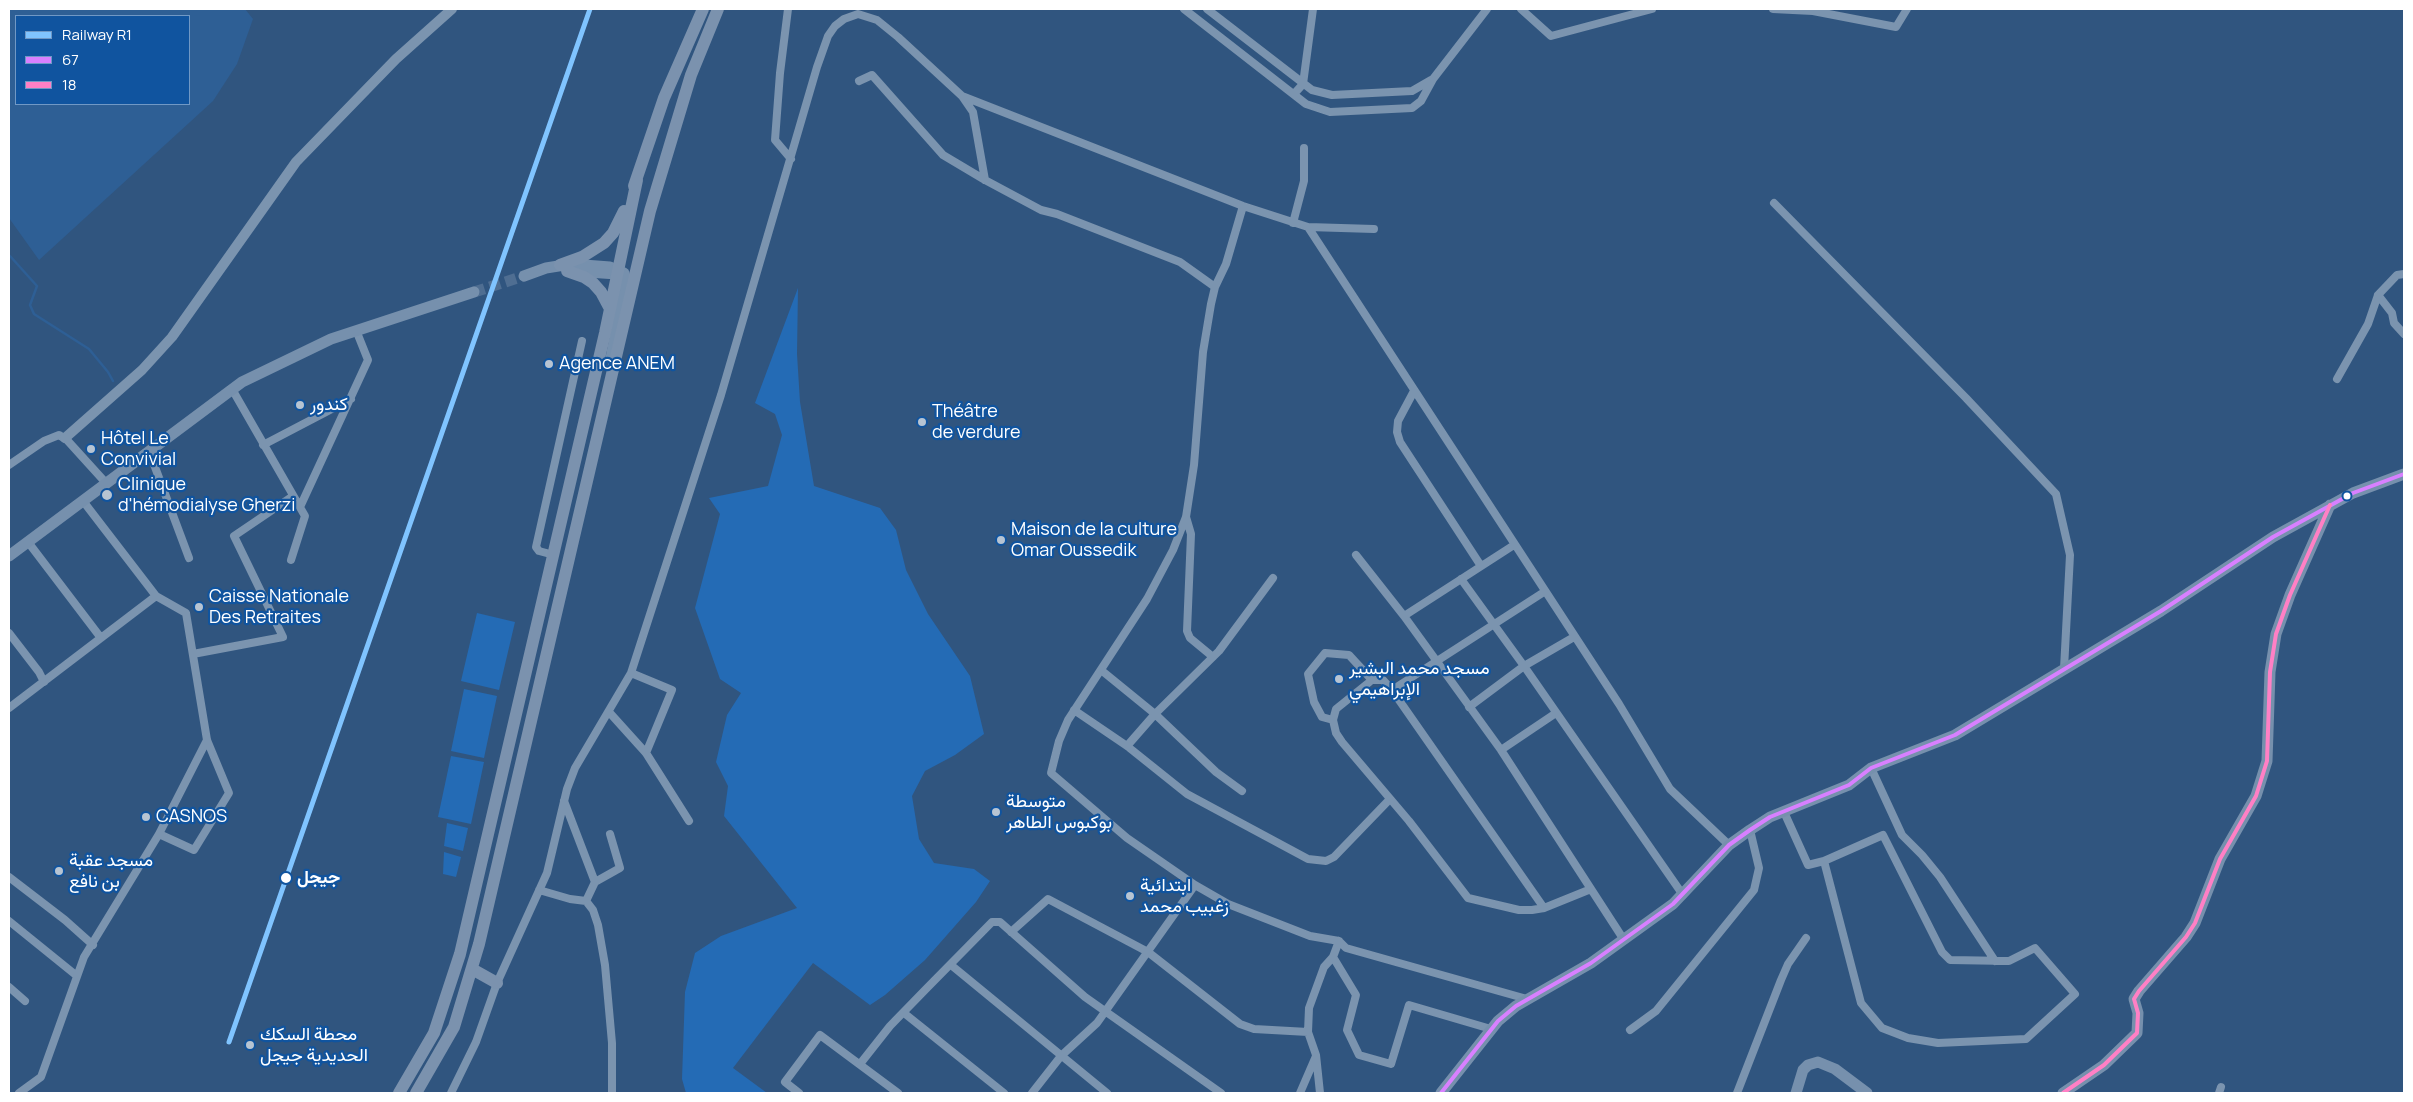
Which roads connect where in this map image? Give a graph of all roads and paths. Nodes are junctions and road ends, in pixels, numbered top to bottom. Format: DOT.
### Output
graph roads {
  1 [pos="452,9"];
  2 [pos="703,9"];
  3 [pos="718,9"];
  4 [pos="788,9"];
  5 [pos="1184,9"];
  6 [pos="1207,9"];
  7 [pos="1313,9"];
  8 [pos="1487,9"];
  9 [pos="1521,9"];
  10 [pos="1652,9"];
  11 [pos="1773,9"];
  12 [pos="1907,9"];
  13 [pos="1814,10"];
  14 [pos="1433,79"];
  15 [pos="859,81"];
  16 [pos="1303,84"];
  17 [pos="1294,94"];
  18 [pos="962,96"];
  19 [pos="1304,148"];
  20 [pos="791,159"];
  21 [pos="637,180"];
  22 [pos="985,180"];
  23 [pos="1774,203"];
  24 [pos="1242,206"];
  25 [pos="1293,222"];
  26 [pos="1308,227"];
  27 [pos="1374,230"];
  28 [pos="637,265"];
  29 [pos="564,268"];
  30 [pos="619,272"];
  31 [pos="2404,274"];
  32 [pos="1215,287"];
  33 [pos="474,292"];
  34 [pos="2378,295"];
  35 [pos="609,307"];
  36 [pos="356,330"];
  37 [pos="2404,334"];
  38 [pos="582,340"];
  39 [pos="2337,379"];
  40 [pos="232,389"];
  41 [pos="1414,392"];
  42 [pos="351,399"];
  43 [pos="606,399"];
  44 [pos="65,438"];
  45 [pos="263,445"];
  46 [pos="149,451"];
  47 [pos="9,465"];
  48 [pos="2404,474"];
  49 [pos="106,483"];
  50 [pos="293,496"];
  51 [pos="83,501"];
  52 [pos="2330,505"];
  53 [pos="300,507"];
  54 [pos="1186,517"];
  55 [pos="28,542"];
  56 [pos="1514,545"];
  57 [pos="1356,555"];
  58 [pos="9,556"];
  59 [pos="554,556"];
  60 [pos="189,558"];
  61 [pos="290,560"];
  62 [pos="1482,566"];
  63 [pos="1273,578"];
  64 [pos="1461,579"];
  65 [pos="1544,592"];
  66 [pos="156,596"];
  67 [pos="1404,616"];
  68 [pos="1495,624"];
  69 [pos="9,632"];
  70 [pos="1574,637"];
  71 [pos="101,638"];
  72 [pos="193,654"];
  73 [pos="1213,657"];
  74 [pos="1436,662"];
  75 [pos="1524,666"];
  76 [pos="2064,669"];
  77 [pos="1101,670"];
  78 [pos="630,673"];
  79 [pos="1372,680"];
  80 [pos="44,682"];
  81 [pos="1392,690"];
  82 [pos="1469,707"];
  83 [pos="9,708"];
  84 [pos="1336,709"];
  85 [pos="1074,710"];
  86 [pos="609,712"];
  87 [pos="1556,713"];
  88 [pos="1155,714"];
  89 [pos="1322,717"];
  90 [pos="1332,720"];
  91 [pos="207,740"];
  92 [pos="1126,746"];
  93 [pos="1501,750"];
  94 [pos="646,753"];
  95 [pos="1871,768"];
  96 [pos="1242,791"];
  97 [pos="1389,800"];
  98 [pos="564,801"];
  99 [pos="1784,812"];
  100 [pos="689,821"];
  101 [pos="1750,830"];
  102 [pos="159,834"];
  103 [pos="610,834"];
  104 [pos="1729,845"];
  105 [pos="1824,861"];
  106 [pos="9,877"];
  107 [pos="595,882"];
  108 [pos="1195,885"];
  109 [pos="1591,889"];
  110 [pos="539,890"];
  111 [pos="1683,896"];
  112 [pos="586,900"];
  113 [pos="1544,908"];
  114 [pos="9,921"];
  115 [pos="1011,932"];
  116 [pos="1806,938"];
  117 [pos="1624,940"];
  118 [pos="1339,941"];
  119 [pos="93,945"];
  120 [pos="1148,952"];
  121 [pos="1333,956"];
  122 [pos="1995,960"];
  123 [pos="951,966"];
  124 [pos="472,969"];
  125 [pos="77,976"];
  126 [pos="497,983"];
  127 [pos="9,987"];
  128 [pos="1527,1000"];
  129 [pos="25,1001"];
  130 [pos="1105,1012"];
  131 [pos="904,1013"];
  132 [pos="1492,1029"];
  133 [pos="1630,1030"];
  134 [pos="1308,1032"];
  135 [pos="1316,1055"];
  136 [pos="1062,1056"];
  137 [pos="860,1064"];
  138 [pos="1212,1087"];
  139 [pos="19,1093"];
  140 [pos="399,1093"];
  141 [pos="416,1093"];
  142 [pos="451,1093"];
  143 [pos="612,1093"];
  144 [pos="799,1093"];
  145 [pos="898,1093"];
  146 [pos="1004,1093"];
  147 [pos="1032,1093"];
  148 [pos="1107,1093"];
  149 [pos="1204,1093"];
  150 [pos="1221,1093"];
  151 [pos="1300,1093"];
  152 [pos="1320,1093"];
  153 [pos="1441,1093"];
  154 [pos="1737,1093"];
  155 [pos="1796,1093"];
  156 [pos="1867,1093"];
  157 [pos="2063,1093"];
  1 -- 44 [label="street"];
  2 -- 21 [label="highway"];
  3 -- 28 [label="highway"];
  4 -- 20 [label="street"];
  5 -- 17 [label="street"];
  6 -- 16 [label="street"];
  7 -- 16 [label="street"];
  8 -- 14 [label="street"];
  9 -- 10 [label="street"];
  11 -- 13 [label="street"];
  12 -- 13 [label="street"];
  14 -- 16 [label="street"];
  14 -- 17 [label="street"];
  15 -- 22 [label="street"];
  16 -- 17 [label="street"];
  18 -- 20 [label="street"];
  18 -- 22 [label="street"];
  18 -- 24 [label="street"];
  19 -- 25 [label="street"];
  20 -- 78 [label="street"];
  21 -- 29 [label="highway"];
  21 -- 30 [label="highway"];
  22 -- 32 [label="street"];
  23 -- 76 [label="street"];
  24 -- 25 [label="street"];
  24 -- 32 [label="street"];
  25 -- 26 [label="street"];
  26 -- 27 [label="street"];
  26 -- 41 [label="street"];
  28 -- 30 [label="main road"];
  28 -- 43 [label="highway"];
  29 -- 30 [label="main road"];
  29 -- 35 [label="highway"];
  30 -- 35 [label="highway"];
  30 -- 43 [label="main road"];
  31 -- 34 [label="street"];
  32 -- 54 [label="street"];
  33 -- 36 [label="main road"];
  34 -- 37 [label="street"];
  34 -- 39 [label="street"];
  35 -- 59 [label="highway"];
  36 -- 40 [label="main road"];
  36 -- 42 [label="street"];
  38 -- 59 [label="street"];
  40 -- 45 [label="street"];
  40 -- 46 [label="main road"];
  41 -- 56 [label="street"];
  41 -- 62 [label="street"];
  42 -- 45 [label="street"];
  42 -- 53 [label="street"];
  43 -- 124 [label="highway"];
  44 -- 47 [label="street"];
  44 -- 49 [label="street"];
  45 -- 50 [label="street"];
  46 -- 49 [label="main road"];
  46 -- 60 [label="street"];
  48 -- 52 [label="main road"];
  49 -- 51 [label="main road"];
  50 -- 53 [label="street"];
  50 -- 72 [label="street"];
  51 -- 55 [label="main road"];
  51 -- 66 [label="street"];
  52 -- 76 [label="main road"];
  52 -- 157 [label="main road"];
  53 -- 61 [label="street"];
  54 -- 73 [label="street"];
  54 -- 77 [label="street"];
  55 -- 58 [label="main road"];
  55 -- 71 [label="street"];
  56 -- 62 [label="street"];
  56 -- 65 [label="street"];
  57 -- 67 [label="street"];
  59 -- 140 [label="highway"];
  62 -- 64 [label="street"];
  63 -- 73 [label="street"];
  64 -- 67 [label="street"];
  64 -- 68 [label="street"];
  65 -- 68 [label="street"];
  65 -- 70 [label="street"];
  66 -- 71 [label="street"];
  66 -- 72 [label="street"];
  67 -- 74 [label="street"];
  68 -- 74 [label="street"];
  68 -- 75 [label="street"];
  69 -- 80 [label="street"];
  70 -- 75 [label="street"];
  70 -- 104 [label="street"];
  71 -- 80 [label="street"];
  72 -- 91 [label="street"];
  73 -- 88 [label="street"];
  74 -- 81 [label="street"];
  74 -- 82 [label="street"];
  75 -- 82 [label="street"];
  75 -- 87 [label="street"];
  76 -- 95 [label="main road"];
  77 -- 85 [label="street"];
  77 -- 88 [label="street"];
  78 -- 86 [label="street"];
  78 -- 94 [label="street"];
  79 -- 81 [label="street"];
  79 -- 84 [label="street"];
  79 -- 89 [label="street"];
  80 -- 83 [label="street"];
  81 -- 113 [label="street"];
  82 -- 93 [label="street"];
  84 -- 89 [label="street"];
  84 -- 90 [label="street"];
  85 -- 92 [label="street"];
  85 -- 108 [label="street"];
  86 -- 94 [label="street"];
  86 -- 98 [label="street"];
  87 -- 93 [label="street"];
  87 -- 111 [label="street"];
  88 -- 92 [label="street"];
  88 -- 96 [label="street"];
  89 -- 90 [label="street"];
  90 -- 97 [label="street"];
  91 -- 102 [label="street"];
  91 -- 102 [label="street"];
  92 -- 97 [label="street"];
  93 -- 109 [label="street"];
  94 -- 100 [label="street"];
  95 -- 99 [label="main road"];
  95 -- 122 [label="street"];
  97 -- 113 [label="street"];
  98 -- 107 [label="street"];
  98 -- 110 [label="street"];
  99 -- 101 [label="main road"];
  99 -- 105 [label="street"];
  101 -- 104 [label="main road"];
  101 -- 133 [label="street"];
  102 -- 119 [label="street"];
  103 -- 107 [label="street"];
  104 -- 111 [label="main road"];
  105 -- 122 [label="street"];
  105 -- 122 [label="street"];
  106 -- 119 [label="street"];
  107 -- 112 [label="street"];
  108 -- 118 [label="street"];
  108 -- 120 [label="street"];
  109 -- 113 [label="street"];
  109 -- 117 [label="street"];
  110 -- 112 [label="street"];
  110 -- 126 [label="street"];
  111 -- 117 [label="main road"];
  112 -- 143 [label="street"];
  114 -- 125 [label="street"];
  115 -- 120 [label="street"];
  115 -- 123 [label="street"];
  115 -- 130 [label="street"];
  116 -- 154 [label="street"];
  117 -- 128 [label="main road"];
  118 -- 121 [label="street"];
  118 -- 128 [label="street"];
  119 -- 125 [label="street"];
  120 -- 130 [label="street"];
  120 -- 134 [label="street"];
  121 -- 132 [label="street"];
  121 -- 134 [label="street"];
  123 -- 131 [label="street"];
  123 -- 136 [label="street"];
  124 -- 126 [label="highway"];
  124 -- 141 [label="highway"];
  125 -- 139 [label="street"];
  126 -- 142 [label="street"];
  127 -- 129 [label="street"];
  128 -- 132 [label="main road"];
  130 -- 136 [label="street"];
  130 -- 138 [label="street"];
  131 -- 137 [label="street"];
  131 -- 146 [label="street"];
  132 -- 153 [label="main road"];
  134 -- 135 [label="street"];
  135 -- 151 [label="street"];
  135 -- 152 [label="street"];
  136 -- 147 [label="street"];
  136 -- 148 [label="street"];
  137 -- 144 [label="street"];
  137 -- 145 [label="street"];
  138 -- 149 [label="street"];
  138 -- 150 [label="street"];
  155 -- 156 [label="main road"];
}
